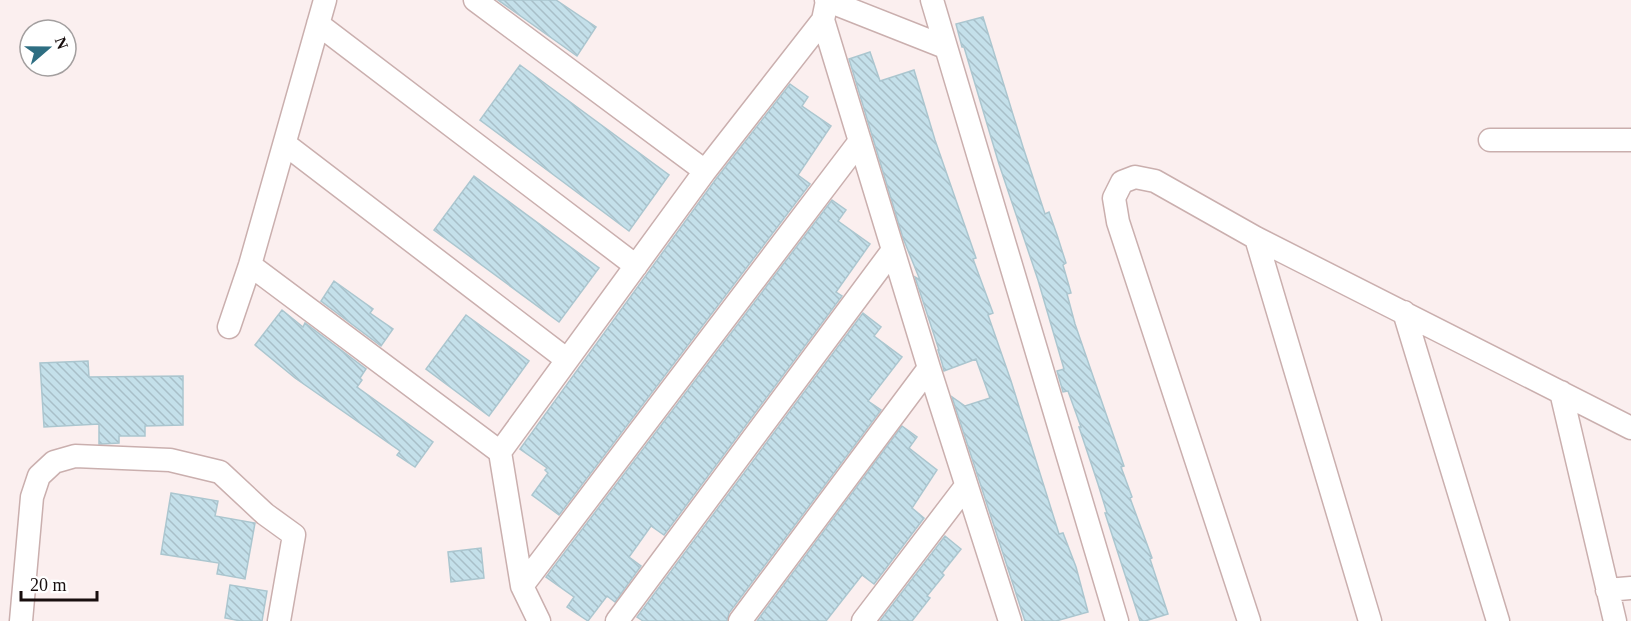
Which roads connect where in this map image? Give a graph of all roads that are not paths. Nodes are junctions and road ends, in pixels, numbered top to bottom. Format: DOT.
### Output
graph roads {
  1 [pos="325,0"];
  2 [pos="475,0"];
  3 [pos="932,0"];
  4 [pos="825,7"];
  5 [pos="318,24"];
  6 [pos="945,47"];
  7 [pos="1490,140"];
  8 [pos="1631,140"];
  9 [pos="860,141"];
  10 [pos="285,144"];
  11 [pos="705,171"];
  12 [pos="1256,238"];
  13 [pos="893,250"];
  14 [pos="250,265"];
  15 [pos="636,266"];
  16 [pos="1404,312"];
  17 [pos="229,327"];
  18 [pos="566,359"];
  19 [pos="928,368"];
  20 [pos="1561,392"];
  21 [pos="1631,428"];
  22 [pos="500,452"];
  23 [pos="966,486"];
  24 [pos="522,586"];
  25 [pos="1631,588"];
  26 [pos="1607,590"];
  27 [pos="21,621"];
  28 [pos="279,621"];
  29 [pos="539,621"];
  30 [pos="617,621"];
  31 [pos="740,621"];
  32 [pos="863,621"];
  33 [pos="1010,621"];
  34 [pos="1117,621"];
  35 [pos="1249,621"];
  36 [pos="1370,621"];
  37 [pos="1498,621"];
  38 [pos="1615,621"];
  1 -- 5 [label="street"];
  2 -- 11 [label="street"];
  3 -- 6 [label="street"];
  4 -- 6 [label="street"];
  4 -- 9 [label="street"];
  4 -- 11 [label="street"];
  5 -- 10 [label="street"];
  5 -- 15 [label="street"];
  6 -- 34 [label="street"];
  7 -- 8 [label="street"];
  9 -- 13 [label="street"];
  9 -- 24 [label="street"];
  10 -- 14 [label="street"];
  10 -- 18 [label="street"];
  11 -- 15 [label="street"];
  12 -- 16 [label="street"];
  12 -- 35 [label="street"];
  12 -- 36 [label="street"];
  13 -- 19 [label="street"];
  13 -- 30 [label="street"];
  14 -- 17 [label="street"];
  14 -- 22 [label="street"];
  15 -- 18 [label="street"];
  16 -- 20 [label="street"];
  16 -- 37 [label="street"];
  18 -- 22 [label="street"];
  19 -- 23 [label="street"];
  19 -- 31 [label="street"];
  20 -- 21 [label="street"];
  20 -- 26 [label="street"];
  22 -- 24 [label="street"];
  23 -- 32 [label="street"];
  23 -- 33 [label="street"];
  24 -- 29 [label="street"];
  25 -- 26 [label="street"];
  26 -- 38 [label="street"];
  27 -- 28 [label="street"];
}
